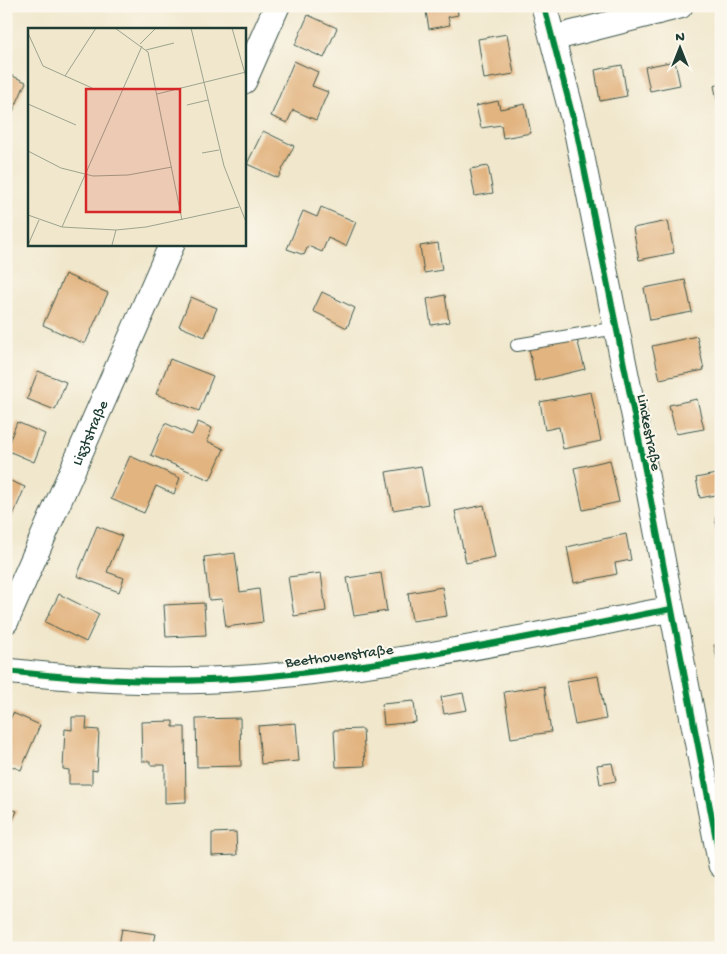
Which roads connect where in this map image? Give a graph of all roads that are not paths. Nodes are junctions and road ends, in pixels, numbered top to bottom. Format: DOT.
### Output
graph roads {
  1 [pos="277,6"];
  2 [pos="544,6"];
  3 [pos="680,6"];
  4 [pos="554,38"];
  5 [pos="245,79"];
  6 [pos="172,245"];
  7 [pos="616,328"];
  8 [pos="517,344"];
  9 [pos="671,609"];
  10 [pos="6,621"];
  11 [pos="6,671"];
  12 [pos="721,865"];
  1 -- 5 [label="street"];
  2 -- 4 [label="street, Linckestraße"];
  3 -- 4 [label="street"];
  4 -- 7 [label="street, Linckestraße"];
  6 -- 10 [label="street, Lisztstraße"];
  7 -- 8 [label="lane"];
  7 -- 9 [label="street, Linckestraße"];
  9 -- 11 [label="street, Beethovenstraße"];
  9 -- 12 [label="street, Linckestraße"];
}
